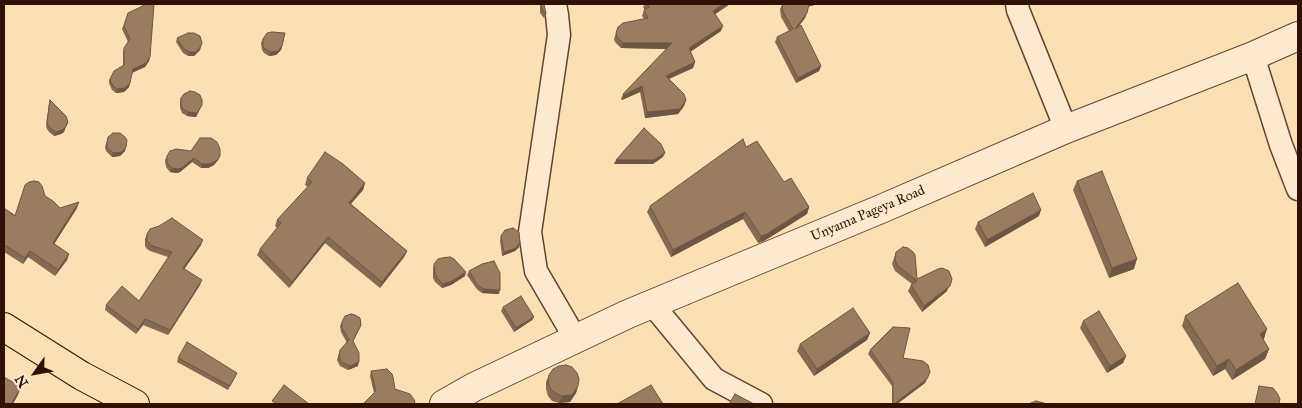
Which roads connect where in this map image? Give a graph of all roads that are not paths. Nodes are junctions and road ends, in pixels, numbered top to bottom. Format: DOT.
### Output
graph roads {
  1 [pos="555,4"];
  2 [pos="1017,4"];
  3 [pos="1298,36"];
  4 [pos="1253,56"];
  5 [pos="1066,129"];
  6 [pos="1298,189"];
  7 [pos="652,304"];
  8 [pos="4,327"];
  9 [pos="575,338"];
  10 [pos="134,404"];
  11 [pos="444,404"];
  12 [pos="761,404"];
  1 -- 9 [label="street"];
  2 -- 5 [label="street"];
  3 -- 4 [label="street, Unyama Pageya Road"];
  4 -- 5 [label="street, Unyama Pageya Road"];
  4 -- 6 [label="street"];
  5 -- 7 [label="street, Unyama Pageya Road"];
  7 -- 9 [label="street, Unyama Pageya Road"];
  7 -- 12 [label="street"];
  8 -- 10 [label="main road"];
  9 -- 11 [label="street, Unyama Pageya Road"];
}
